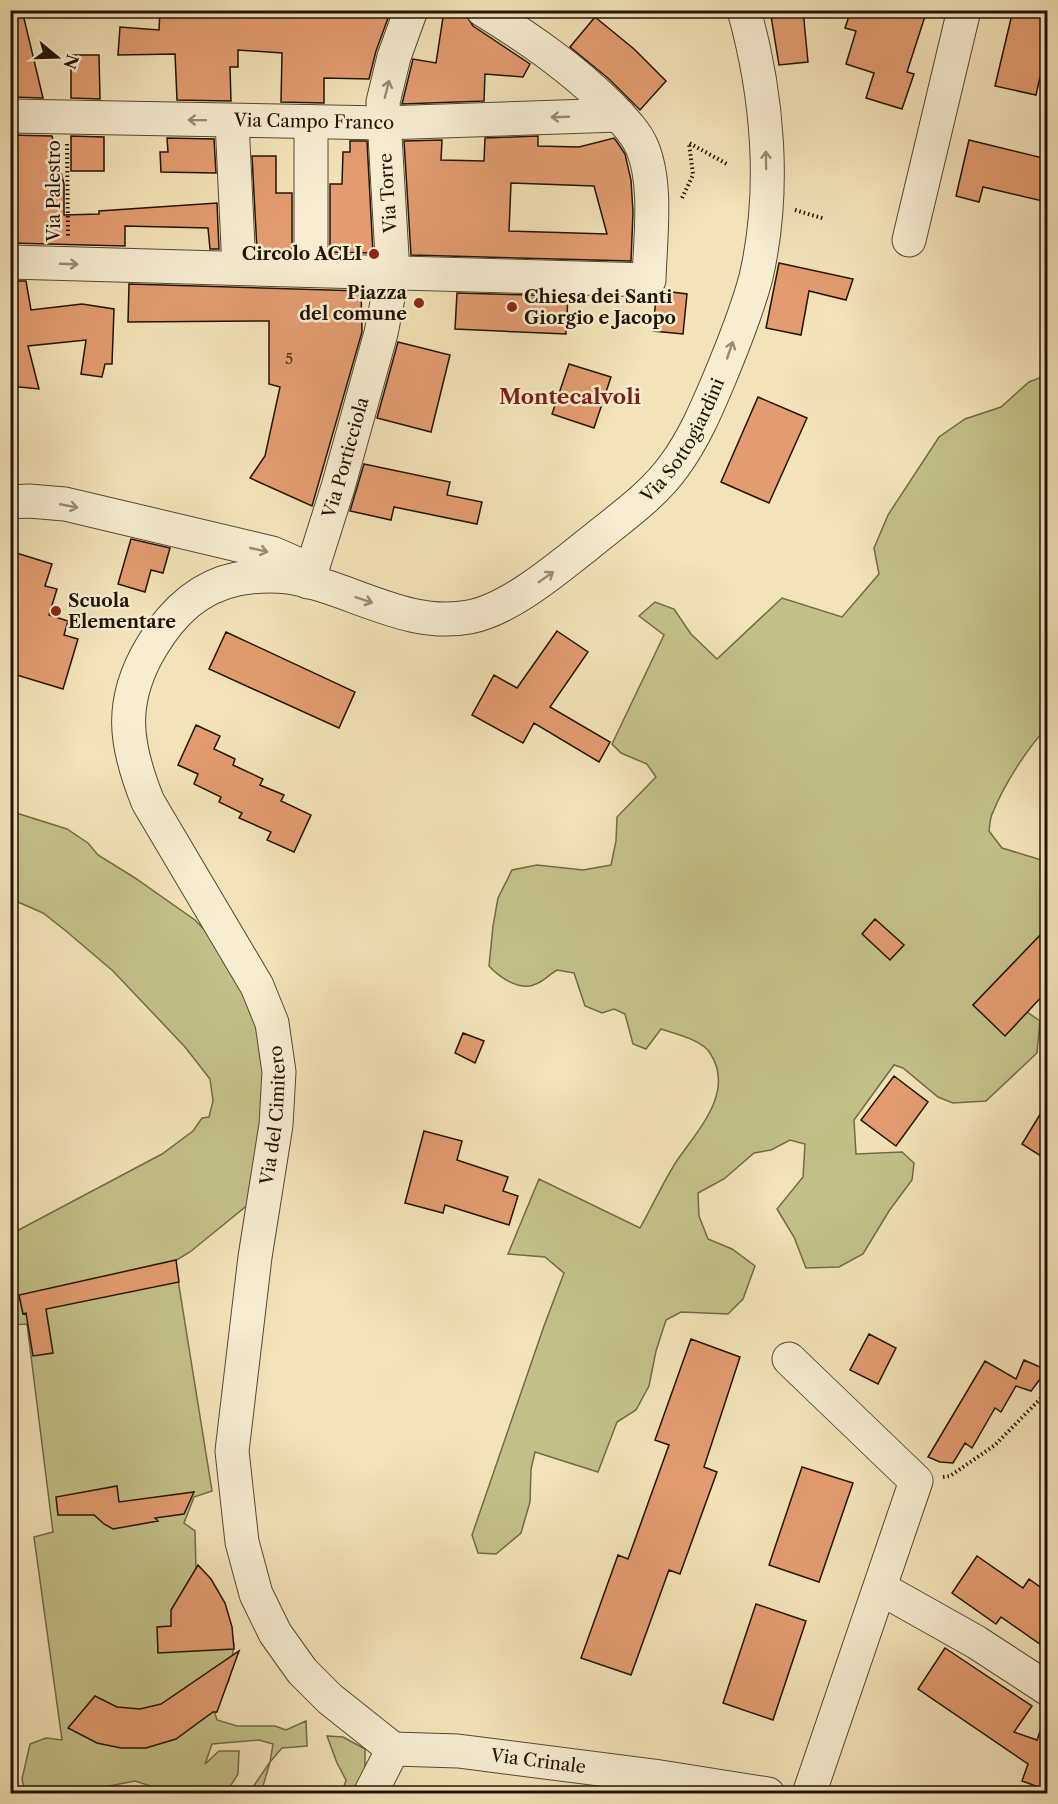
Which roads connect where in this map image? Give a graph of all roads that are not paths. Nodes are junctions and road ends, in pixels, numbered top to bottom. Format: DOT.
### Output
graph roads {
  1 [pos="411,10"];
  2 [pos="483,10"];
  3 [pos="744,10"];
  4 [pos="964,10"];
  5 [pos="619,115"];
  6 [pos="10,116"];
  7 [pos="232,121"];
  8 [pos="311,122"];
  9 [pos="384,123"];
  10 [pos="909,240"];
  11 [pos="10,262"];
  12 [pos="239,268"];
  13 [pos="311,270"];
  14 [pos="393,273"];
  15 [pos="10,502"];
  16 [pos="308,582"];
  17 [pos="789,1359"];
  18 [pos="880,1587"];
  19 [pos="1047,1689"];
  20 [pos="393,1749"];
  21 [pos="370,1794"];
  22 [pos="768,1794"];
  23 [pos="809,1794"];
  9 -- 1 [label="street, Via Torre, one-way"];
  2 -- 5 [label="street"];
  16 -- 3 [label="street, Via Sottogiardini, one-way"];
  4 -- 10 [label="street"];
  5 -- 9 [label="street, Via Campo Franco, one-way"];
  5 -- 14 [label="street"];
  7 -- 6 [label="street, Via Campo Franco, one-way"];
  7 -- 8 [label="street, Via Campo Franco"];
  7 -- 12 [label="street"];
  8 -- 9 [label="street, Via Campo Franco"];
  8 -- 13 [label="street"];
  9 -- 14 [label="street, Via Torre"];
  11 -- 12 [label="street, one-way"];
  12 -- 13 [label="street"];
  13 -- 14 [label="street"];
  14 -- 16 [label="street, Via Porticciola"];
  15 -- 16 [label="street, one-way"];
  16 -- 20 [label="street, Via del Cimitero"];
  17 -- 18 [label="street"];
  18 -- 19 [label="street"];
  18 -- 23 [label="street"];
  20 -- 21 [label="street"];
  20 -- 22 [label="street, Via Crinale"];
}
